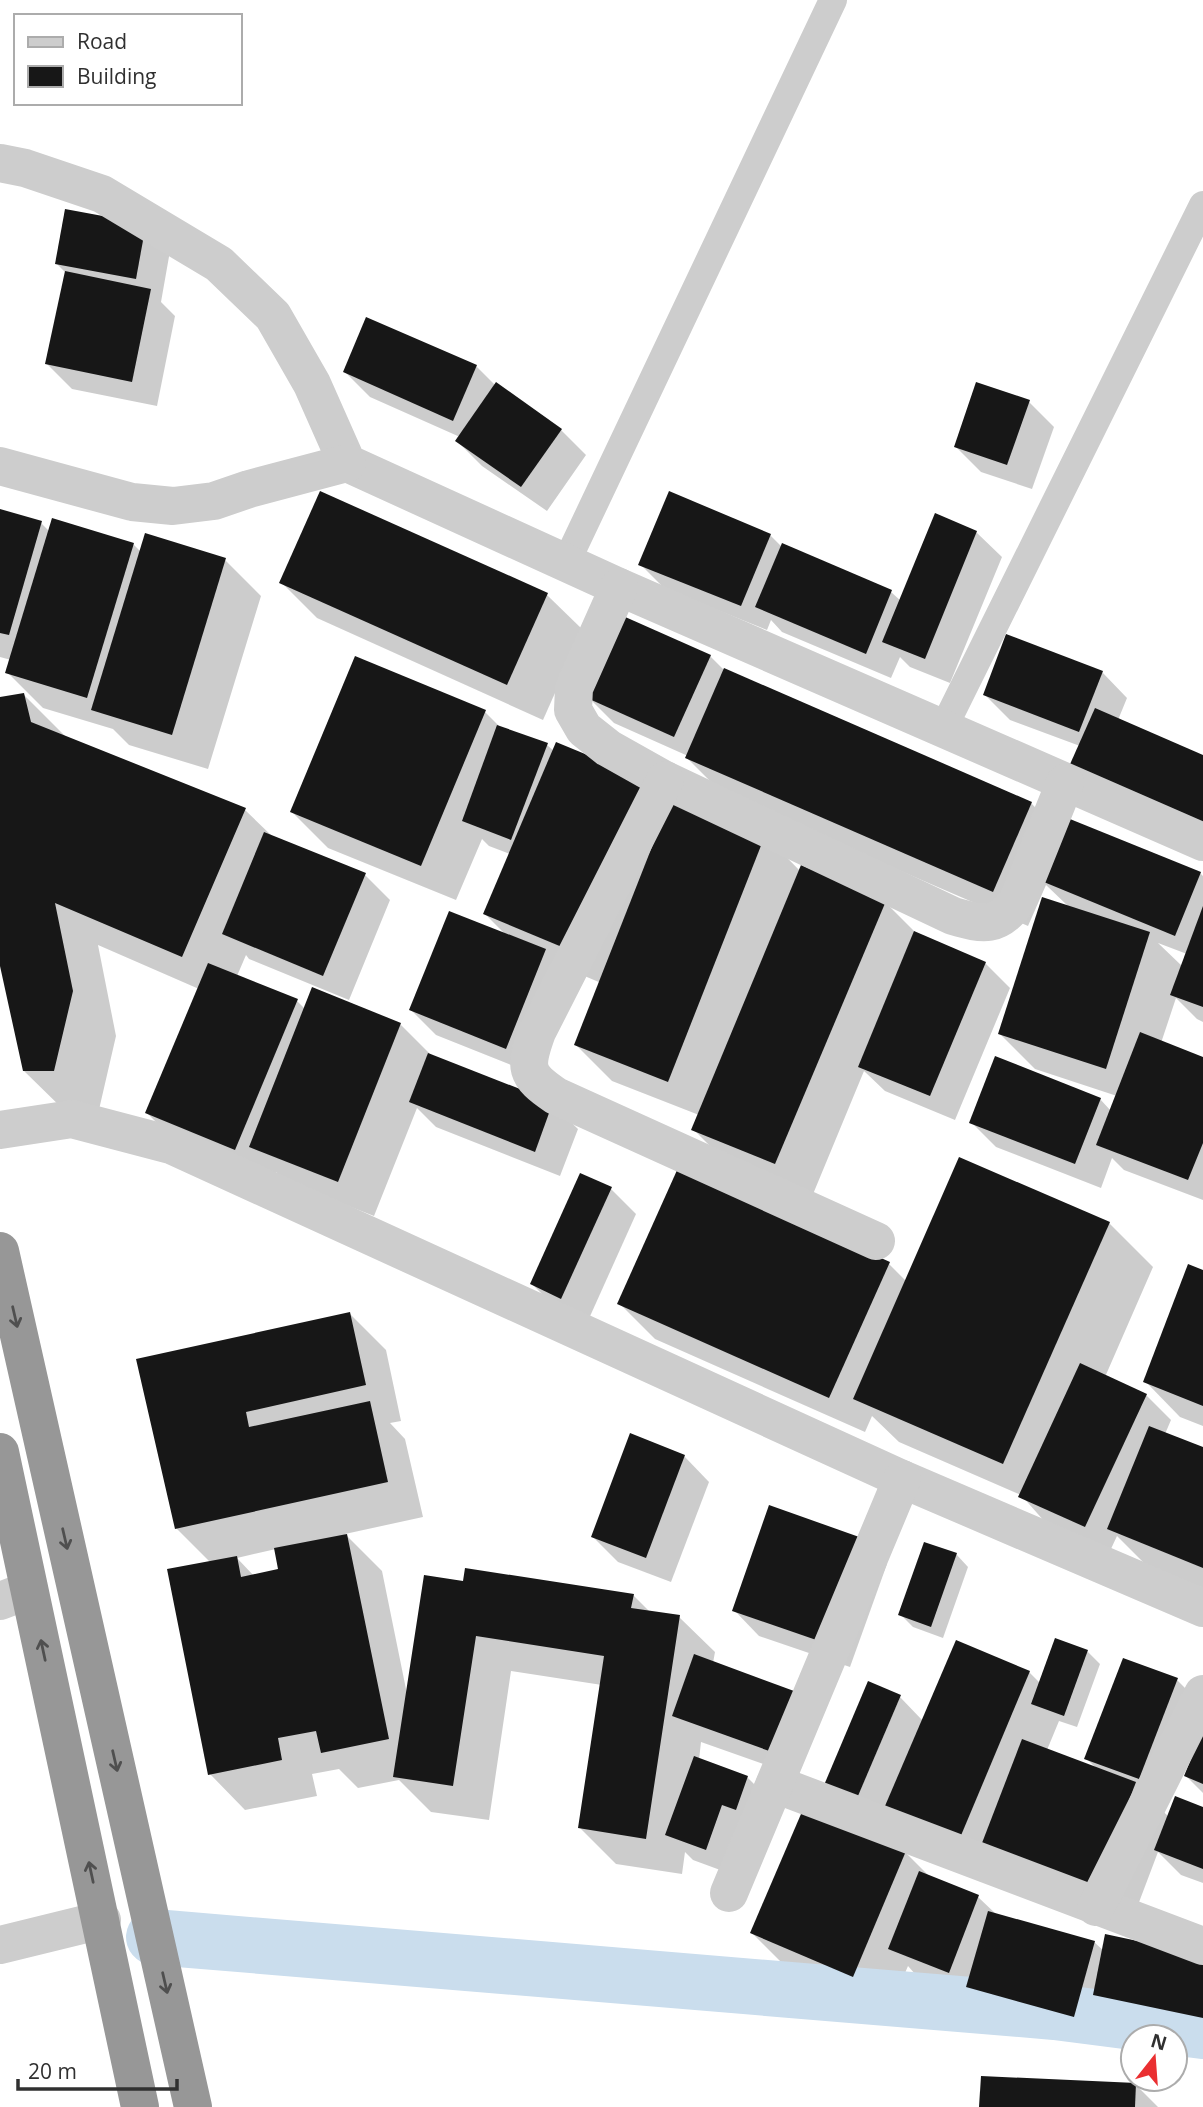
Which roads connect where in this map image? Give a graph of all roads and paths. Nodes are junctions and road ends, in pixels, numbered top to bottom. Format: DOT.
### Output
graph roads {
  1 [pos="833,0"];
  2 [pos="0,163"];
  3 [pos="1203,205"];
  4 [pos="348,463"];
  5 [pos="0,466"];
  6 [pos="566,563"];
  7 [pos="619,587"];
  8 [pos="944,727"];
  9 [pos="665,780"];
  10 [pos="1065,783"];
  11 [pos="1203,842"];
  12 [pos="0,1130"];
  13 [pos="876,1241"];
  14 [pos="0,1251"];
  15 [pos="0,1452"];
  16 [pos="902,1479"];
  17 [pos="15,1596"];
  18 [pos="1203,1608"];
  19 [pos="1203,1694"];
  20 [pos="775,1784"];
  21 [pos="729,1893"];
  22 [pos="1096,1907"];
  23 [pos="102,1920"];
  24 [pos="0,1945"];
  25 [pos="1203,1946"];
  26 [pos="140,2107"];
  27 [pos="193,2107"];
  1 -- 6 [label="lane"];
  2 -- 4 [label="street"];
  3 -- 8 [label="lane"];
  4 -- 5 [label="street"];
  4 -- 6 [label="street"];
  6 -- 7 [label="street"];
  7 -- 8 [label="street"];
  7 -- 9 [label="street"];
  8 -- 10 [label="street"];
  9 -- 10 [label="street"];
  9 -- 13 [label="street"];
  10 -- 11 [label="street"];
  12 -- 16 [label="street"];
  14 -- 27 [label="highway, one-way"];
  15 -- 17 [label="highway"];
  16 -- 18 [label="street"];
  16 -- 20 [label="street"];
  23 -- 17 [label="highway, one-way"];
  19 -- 22 [label="street"];
  20 -- 21 [label="street"];
  20 -- 22 [label="street"];
  22 -- 25 [label="street"];
  23 -- 24 [label="street"];
  23 -- 26 [label="highway"];
}
